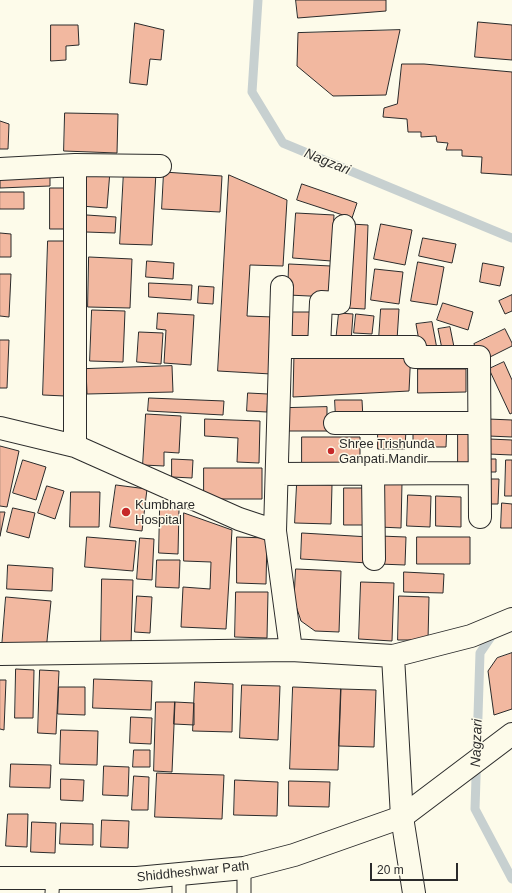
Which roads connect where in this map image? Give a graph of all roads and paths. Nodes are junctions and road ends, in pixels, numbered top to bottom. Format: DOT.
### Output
graph roads {
  1 [pos="75,165"];
  2 [pos="160,166"];
  3 [pos="0,169"];
  4 [pos="344,226"];
  5 [pos="282,287"];
  6 [pos="281,347"];
  7 [pos="318,347"];
  8 [pos="479,422"];
  9 [pos="335,423"];
  10 [pos="0,428"];
  11 [pos="75,446"];
  12 [pos="479,473"];
  13 [pos="277,474"];
  14 [pos="373,474"];
  15 [pos="480,517"];
  16 [pos="275,531"];
  17 [pos="374,559"];
  18 [pos="512,619"];
  19 [pos="291,650"];
  20 [pos="0,654"];
  21 [pos="393,656"];
  22 [pos="512,734"];
  23 [pos="410,811"];
  24 [pos="244,868"];
  25 [pos="0,878"];
  26 [pos="179,884"];
  27 [pos="53,886"];
  28 [pos="244,893"];
  29 [pos="414,893"];
  1 -- 2 [label="street"];
  1 -- 3 [label="street"];
  1 -- 11 [label="street"];
  4 -- 7 [label="street"];
  5 -- 6 [label="street"];
  6 -- 7 [label="street"];
  6 -- 13 [label="street"];
  7 -- 8 [label="street"];
  8 -- 9 [label="street"];
  8 -- 12 [label="street"];
  10 -- 11 [label="street"];
  11 -- 16 [label="street"];
  12 -- 14 [label="street"];
  12 -- 15 [label="street"];
  13 -- 14 [label="street"];
  13 -- 16 [label="street"];
  14 -- 17 [label="street"];
  16 -- 19 [label="street"];
  18 -- 21 [label="street"];
  19 -- 20 [label="street"];
  19 -- 21 [label="street"];
  21 -- 23 [label="street"];
  22 -- 23 [label="street, Shiddheshwar Path"];
  23 -- 24 [label="street, Shiddheshwar Path"];
  23 -- 29 [label="street"];
  24 -- 26 [label="street, Shiddheshwar Path"];
  24 -- 28 [label="lane"];
  25 -- 27 [label="street, Shiddheshwar Path"];
  26 -- 27 [label="street, Shiddheshwar Path"];
}
